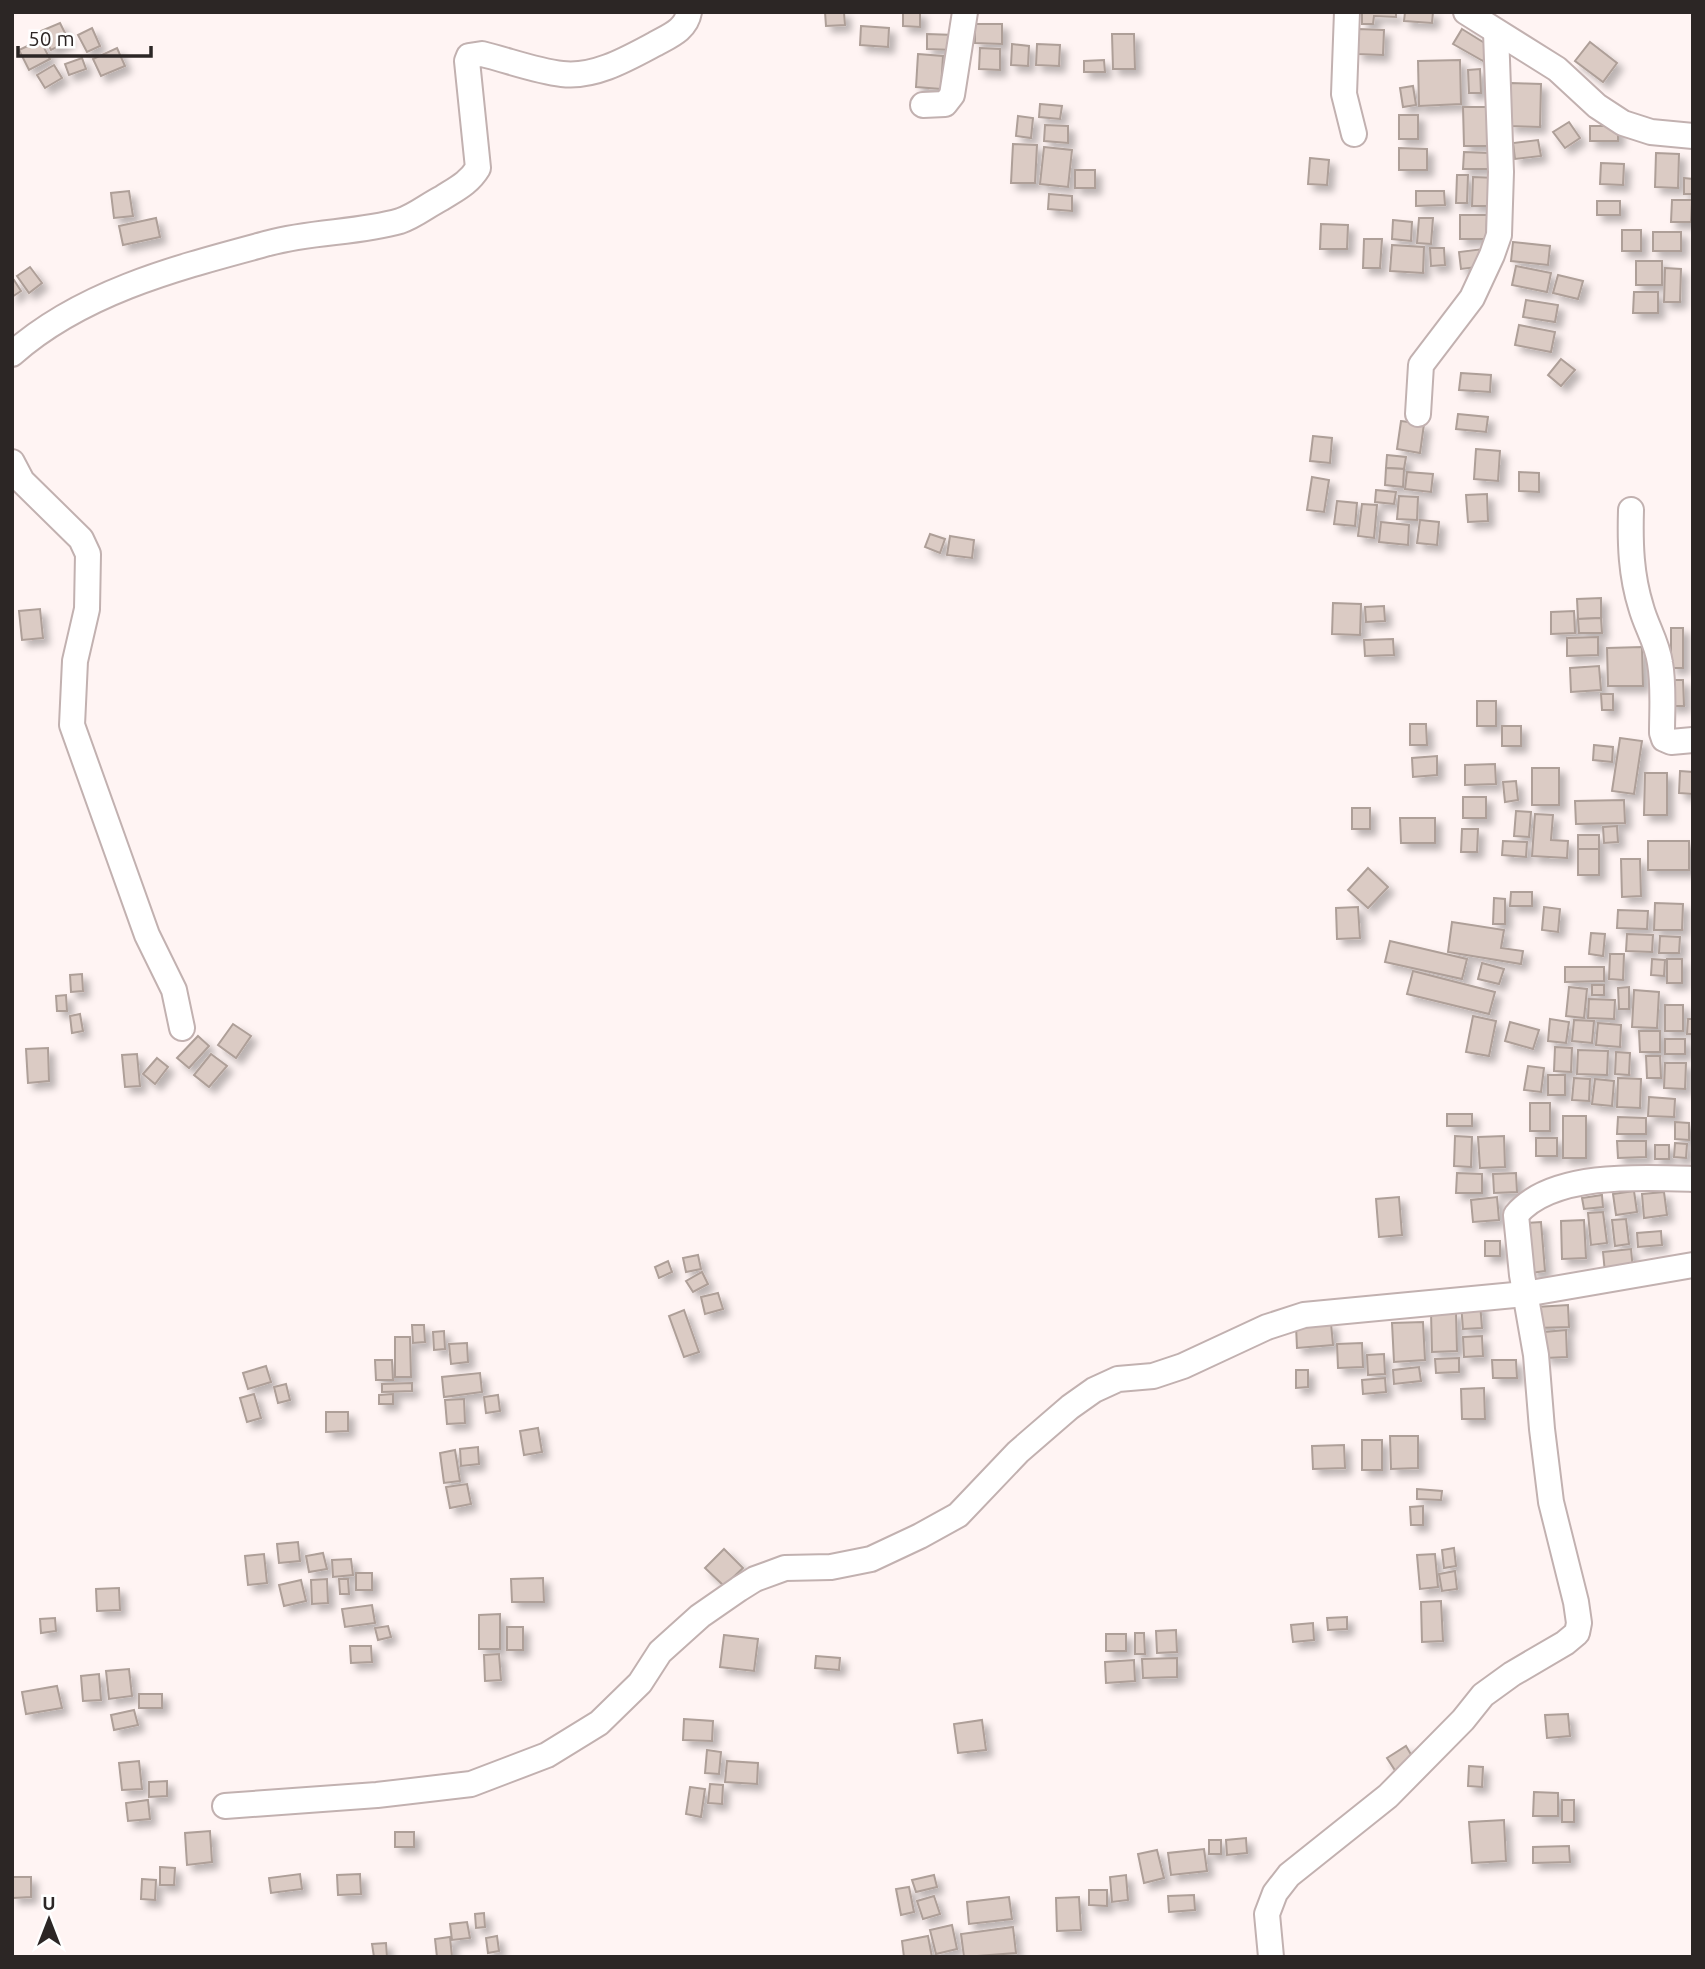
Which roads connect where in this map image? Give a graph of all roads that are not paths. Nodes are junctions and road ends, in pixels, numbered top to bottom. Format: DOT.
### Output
graph roads {
  1 [pos="689,12"];
  2 [pos="965,12"];
  3 [pos="1347,12"];
  4 [pos="1466,12"];
  5 [pos="1496,32"];
  6 [pos="923,105"];
  7 [pos="1354,134"];
  8 [pos="1693,136"];
  9 [pos="12,354"];
  10 [pos="1418,415"];
  11 [pos="12,461"];
  12 [pos="1631,510"];
  13 [pos="1693,740"];
  14 [pos="182,1028"];
  15 [pos="1692,1183"];
  16 [pos="1693,1265"];
  17 [pos="1525,1294"];
  18 [pos="225,1806"];
  19 [pos="1271,1957"];
  1 -- 9 [label="street"];
  2 -- 6 [label="street"];
  3 -- 7 [label="street"];
  4 -- 5 [label="street"];
  5 -- 8 [label="street"];
  5 -- 10 [label="street"];
  11 -- 14 [label="street"];
  12 -- 13 [label="street"];
  15 -- 17 [label="street"];
  16 -- 17 [label="street"];
  17 -- 18 [label="street"];
  17 -- 19 [label="street"];
}
